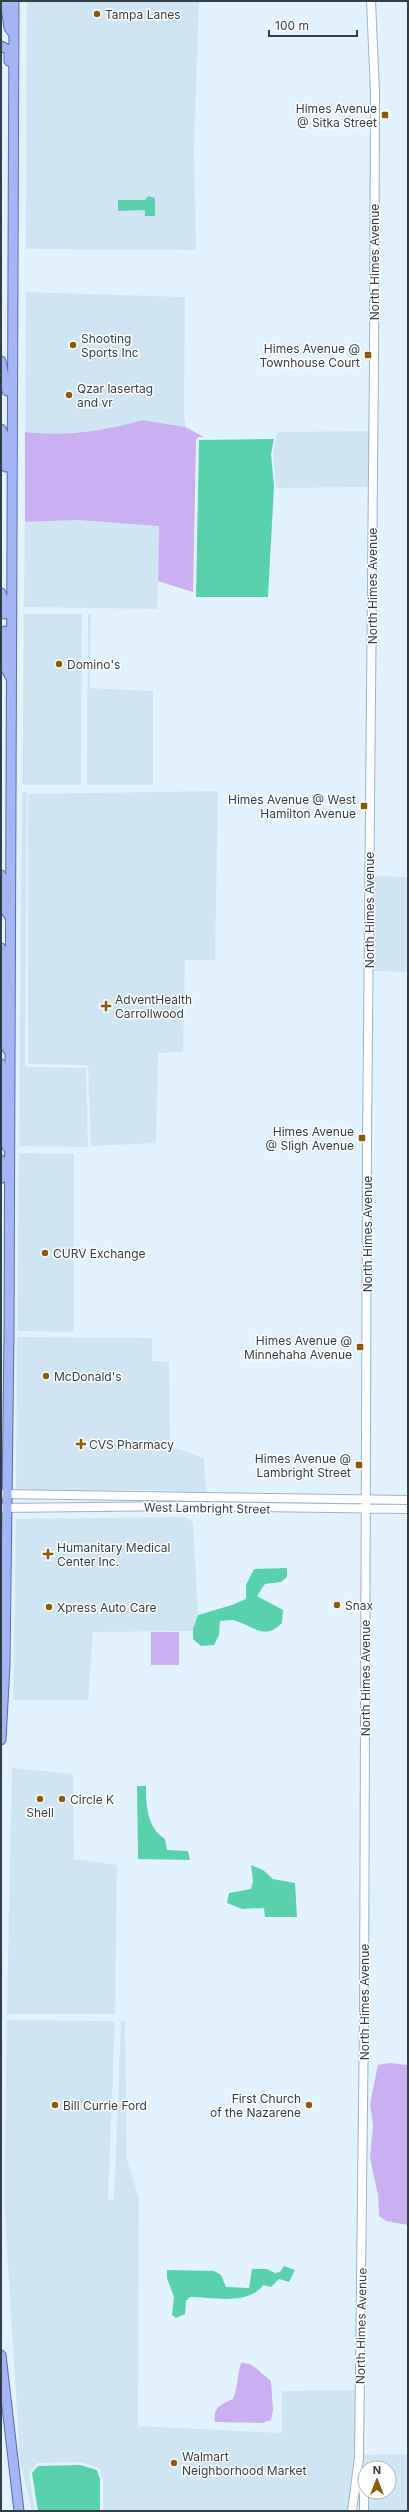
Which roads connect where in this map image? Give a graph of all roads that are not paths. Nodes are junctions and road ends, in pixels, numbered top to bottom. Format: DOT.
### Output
graph roads {
  1 [pos="5,1"];
  2 [pos="14,1"];
  3 [pos="371,1"];
  4 [pos="14,33"];
  5 [pos="1,46"];
  6 [pos="13,107"];
  7 [pos="1,361"];
  8 [pos="13,410"];
  9 [pos="1,429"];
  10 [pos="12,529"];
  11 [pos="1,593"];
  12 [pos="11,680"];
  13 [pos="1,876"];
  14 [pos="10,918"];
  15 [pos="1,948"];
  16 [pos="9,1053"];
  17 [pos="1,1064"];
  18 [pos="8,1149"];
  19 [pos="1,1160"];
  20 [pos="8,1266"];
  21 [pos="4,1494"];
  22 [pos="365,1499"];
  23 [pos="408,1500"];
  24 [pos="4,1508"];
  25 [pos="365,1509"];
  26 [pos="408,1509"];
  27 [pos="2,1711"];
  28 [pos="1,1740"];
  29 [pos="1,2355"];
  30 [pos="359,2460"];
  31 [pos="357,2480"];
  32 [pos="364,2500"];
  33 [pos="19,2511"];
  34 [pos="352,2511"];
  35 [pos="364,2511"];
  1 -- 4 [label="main road"];
  2 -- 4 [label="main road"];
  3 -- 22 [label="street, North Himes Avenue"];
  4 -- 6 [label="main road"];
  5 -- 6 [label="main road"];
  6 -- 8 [label="main road"];
  7 -- 8 [label="main road"];
  8 -- 10 [label="main road"];
  9 -- 10 [label="main road"];
  10 -- 12 [label="main road"];
  11 -- 12 [label="main road"];
  12 -- 14 [label="main road"];
  13 -- 14 [label="main road"];
  14 -- 16 [label="main road"];
  15 -- 16 [label="main road"];
  16 -- 18 [label="main road"];
  17 -- 18 [label="main road"];
  18 -- 20 [label="main road"];
  19 -- 20 [label="main road"];
  20 -- 21 [label="main road"];
  21 -- 22 [label="street, West Lambright Street"];
  21 -- 24 [label="main road"];
  22 -- 23 [label="street, West Lambright Street"];
  22 -- 25 [label="street, North Himes Avenue"];
  24 -- 25 [label="street, West Lambright Street"];
  24 -- 27 [label="main road"];
  25 -- 26 [label="street, West Lambright Street"];
  25 -- 30 [label="street, North Himes Avenue"];
  27 -- 28 [label="main road"];
  29 -- 33 [label="main road"];
  31 -- 34 [label="street, North Himes Avenue"];
  32 -- 35 [label="street, North Himes Avenue"];
}
